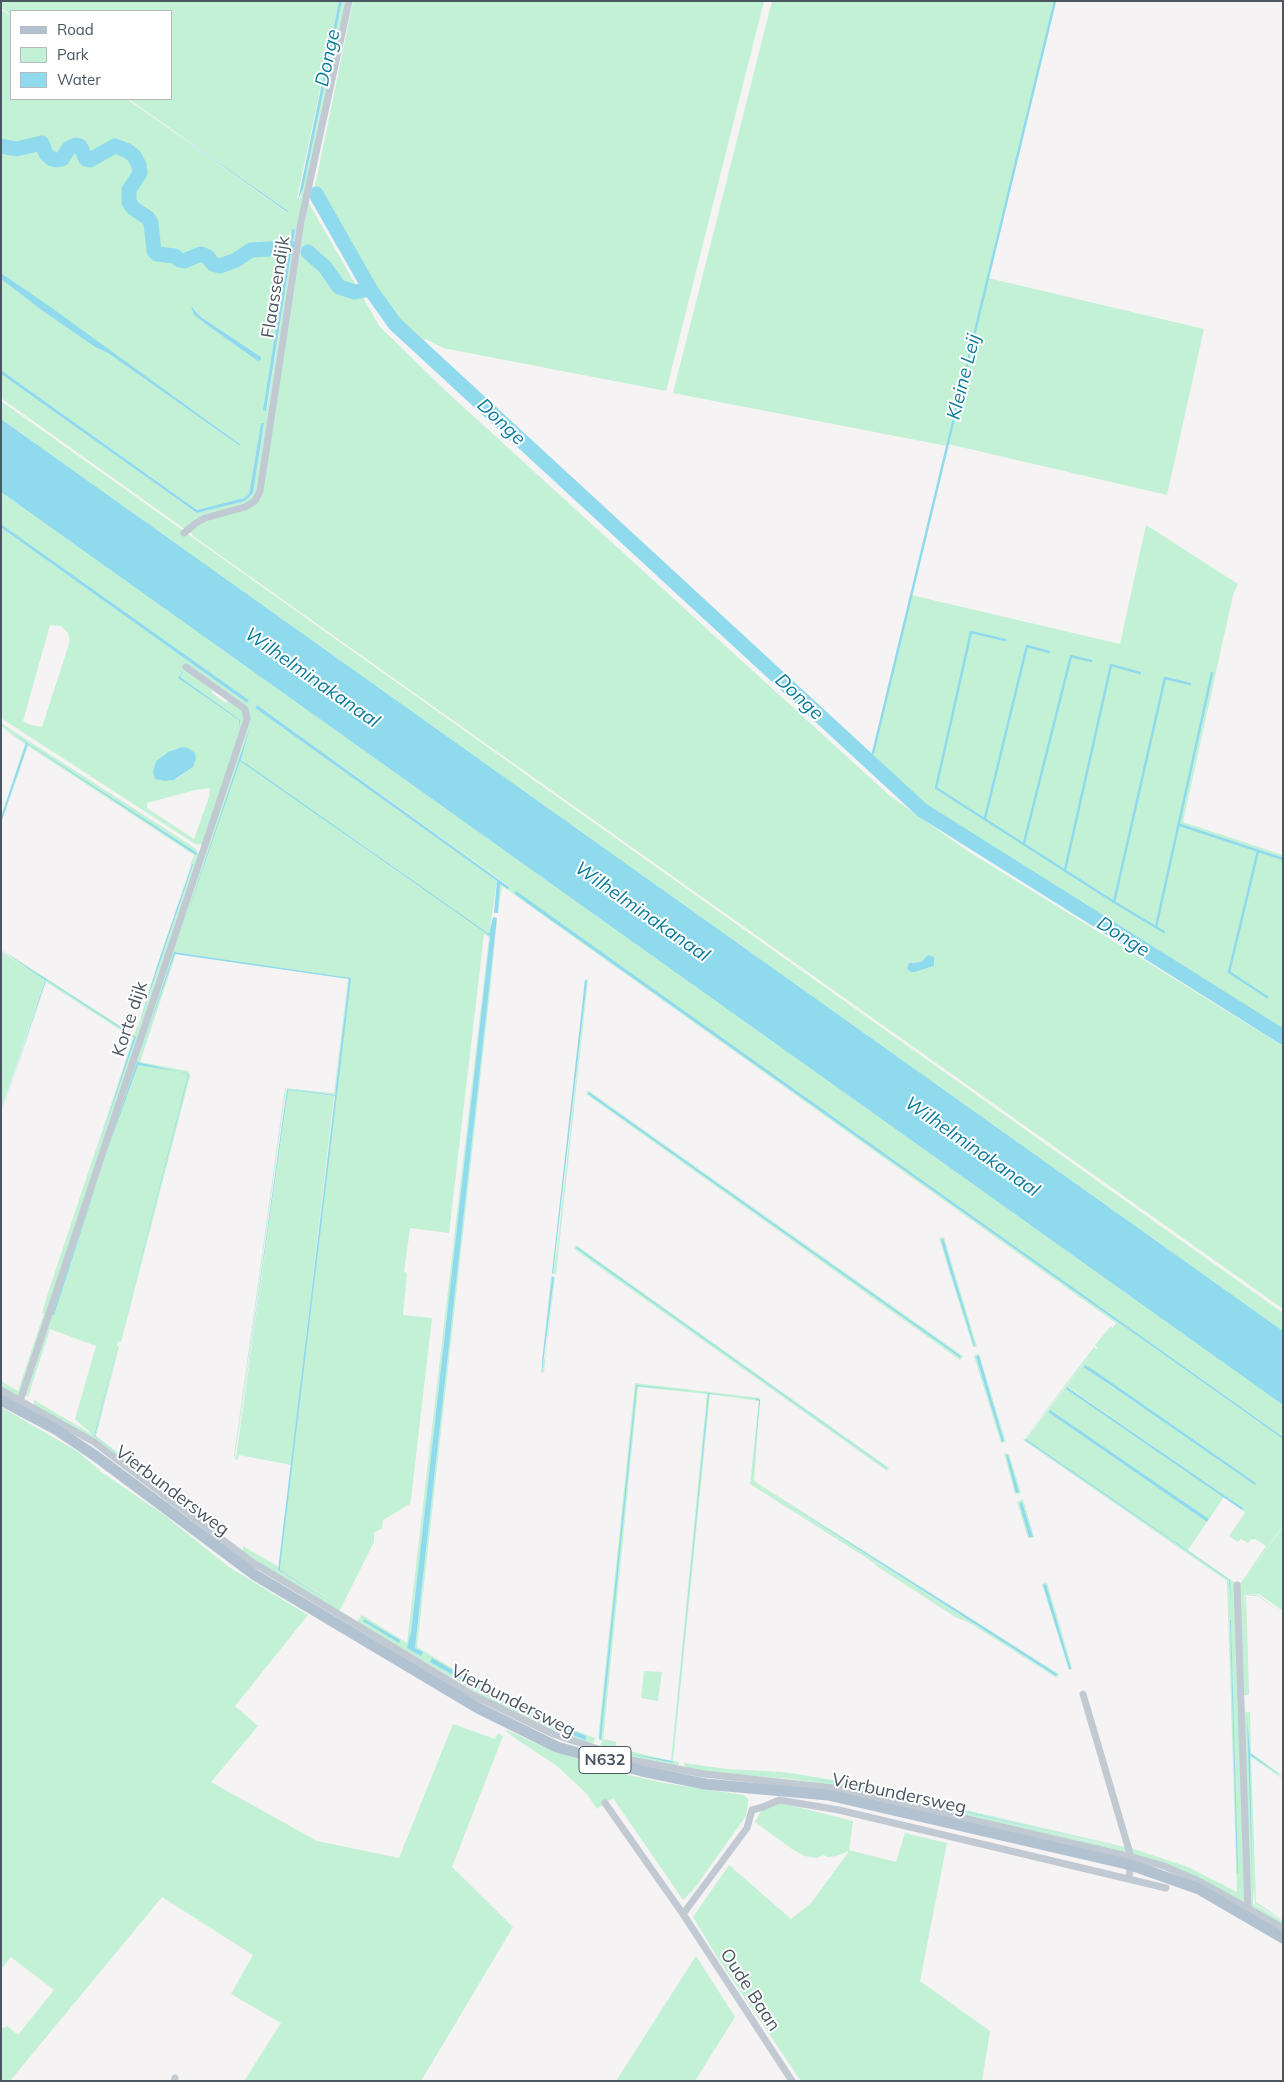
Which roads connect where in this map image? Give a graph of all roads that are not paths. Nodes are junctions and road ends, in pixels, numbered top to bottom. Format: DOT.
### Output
graph roads {
  1 [pos="349,1"];
  2 [pos="184,533"];
  3 [pos="186,667"];
  4 [pos="1,1390"];
  5 [pos="1,1400"];
  6 [pos="19,1404"];
  7 [pos="1237,1585"];
  8 [pos="1084,1694"];
  9 [pos="605,1804"];
  10 [pos="1131,1861"];
  11 [pos="1130,1878"];
  12 [pos="1166,1888"];
  13 [pos="1248,1913"];
  14 [pos="683,1914"];
  15 [pos="1283,1928"];
  16 [pos="1283,1938"];
  17 [pos="792,2081"];
  1 -- 2 [label="street, Flaassendijk"];
  3 -- 6 [label="street, Korte dijk"];
  4 -- 6 [label="street, Vierbundersweg"];
  5 -- 6 [label="main road, Vierbundersweg / N632"];
  6 -- 10 [label="main road, Vierbundersweg / N632"];
  7 -- 13 [label="street"];
  8 -- 10 [label="street"];
  9 -- 14 [label="street, Oude Baan"];
  10 -- 11 [label="street"];
  10 -- 13 [label="main road, Vierbundersweg / N632"];
  11 -- 12 [label="street, Vierbundersweg"];
  11 -- 14 [label="street, Vierbundersweg"];
  13 -- 15 [label="street, Vierbundersweg"];
  13 -- 16 [label="main road, Vierbundersweg / N632"];
  14 -- 17 [label="street, Oude Baan"];
}
